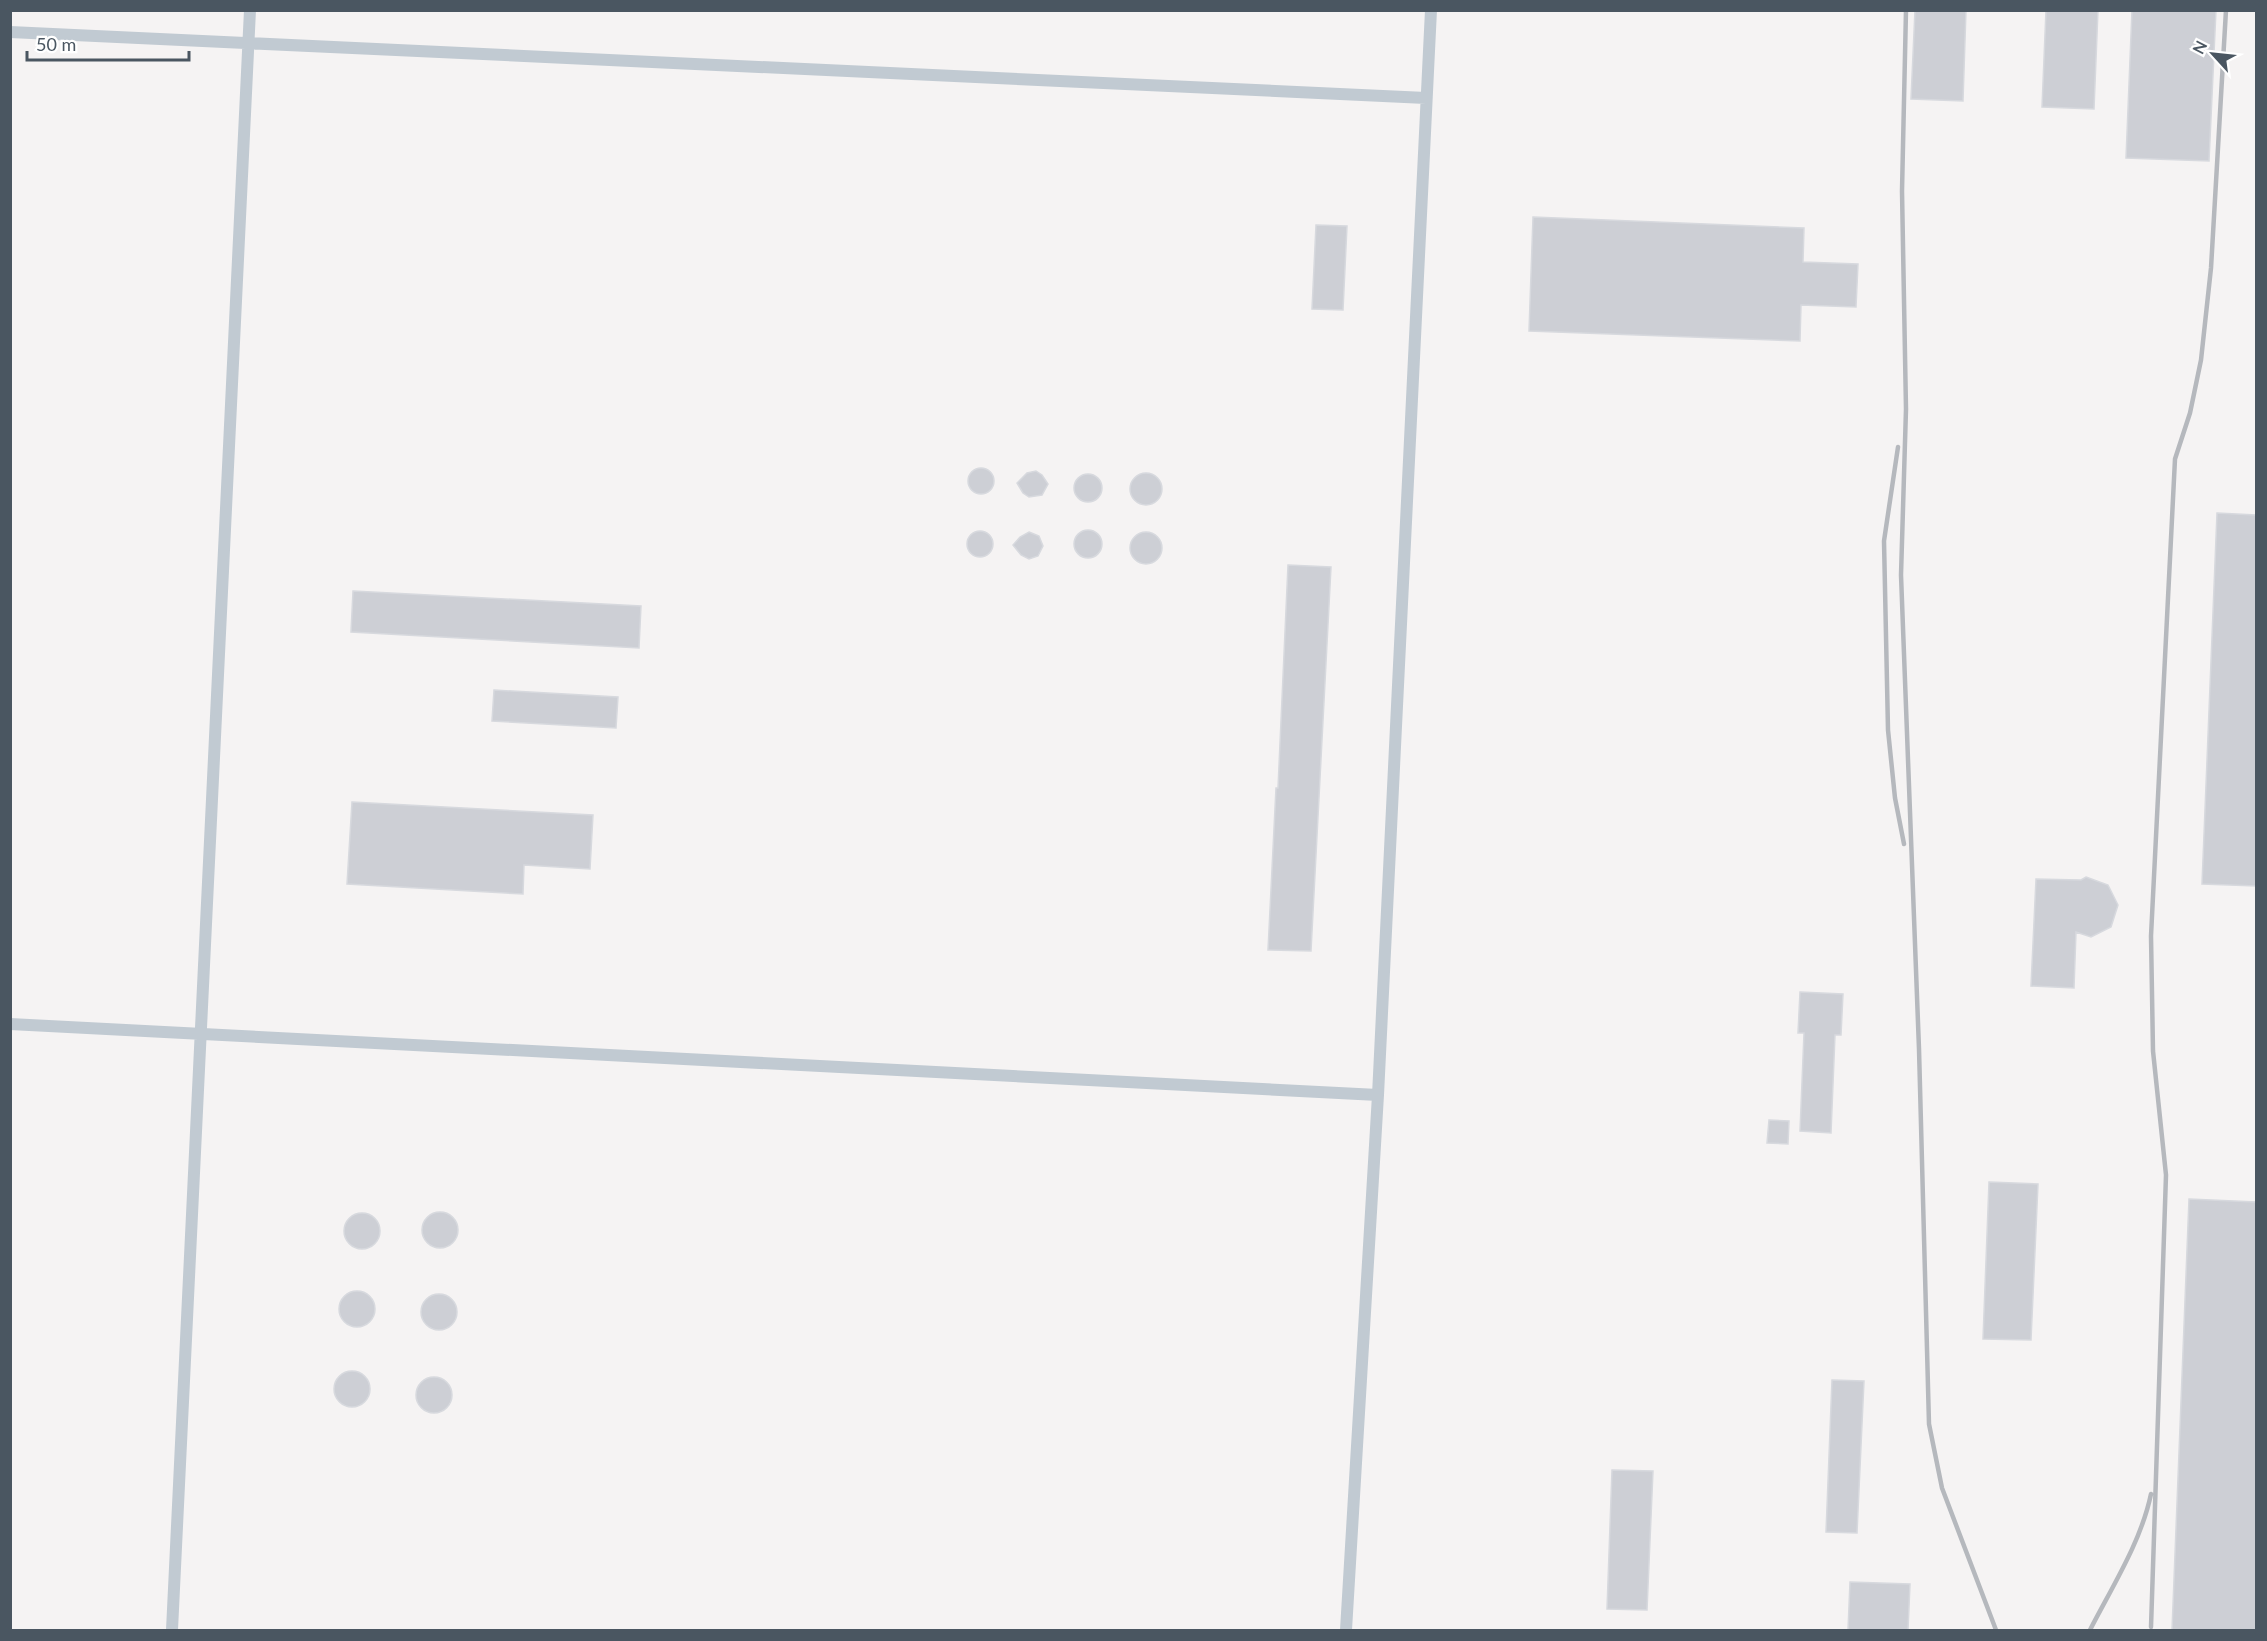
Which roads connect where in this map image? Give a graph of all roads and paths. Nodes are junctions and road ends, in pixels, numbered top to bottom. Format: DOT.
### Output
graph roads {
  1 [pos="250,10"];
  2 [pos="1431,10"];
  3 [pos="10,32"];
  4 [pos="248,43"];
  5 [pos="1426,98"];
  6 [pos="10,1024"];
  7 [pos="201,1034"];
  8 [pos="1378,1095"];
  9 [pos="172,1630"];
  10 [pos="1346,1630"];
  1 -- 4 [label="lane"];
  2 -- 5 [label="lane"];
  3 -- 4 [label="lane"];
  4 -- 5 [label="lane"];
  4 -- 7 [label="lane"];
  5 -- 8 [label="lane"];
  6 -- 7 [label="lane"];
  7 -- 8 [label="lane"];
  7 -- 9 [label="lane"];
  8 -- 10 [label="lane"];
}
